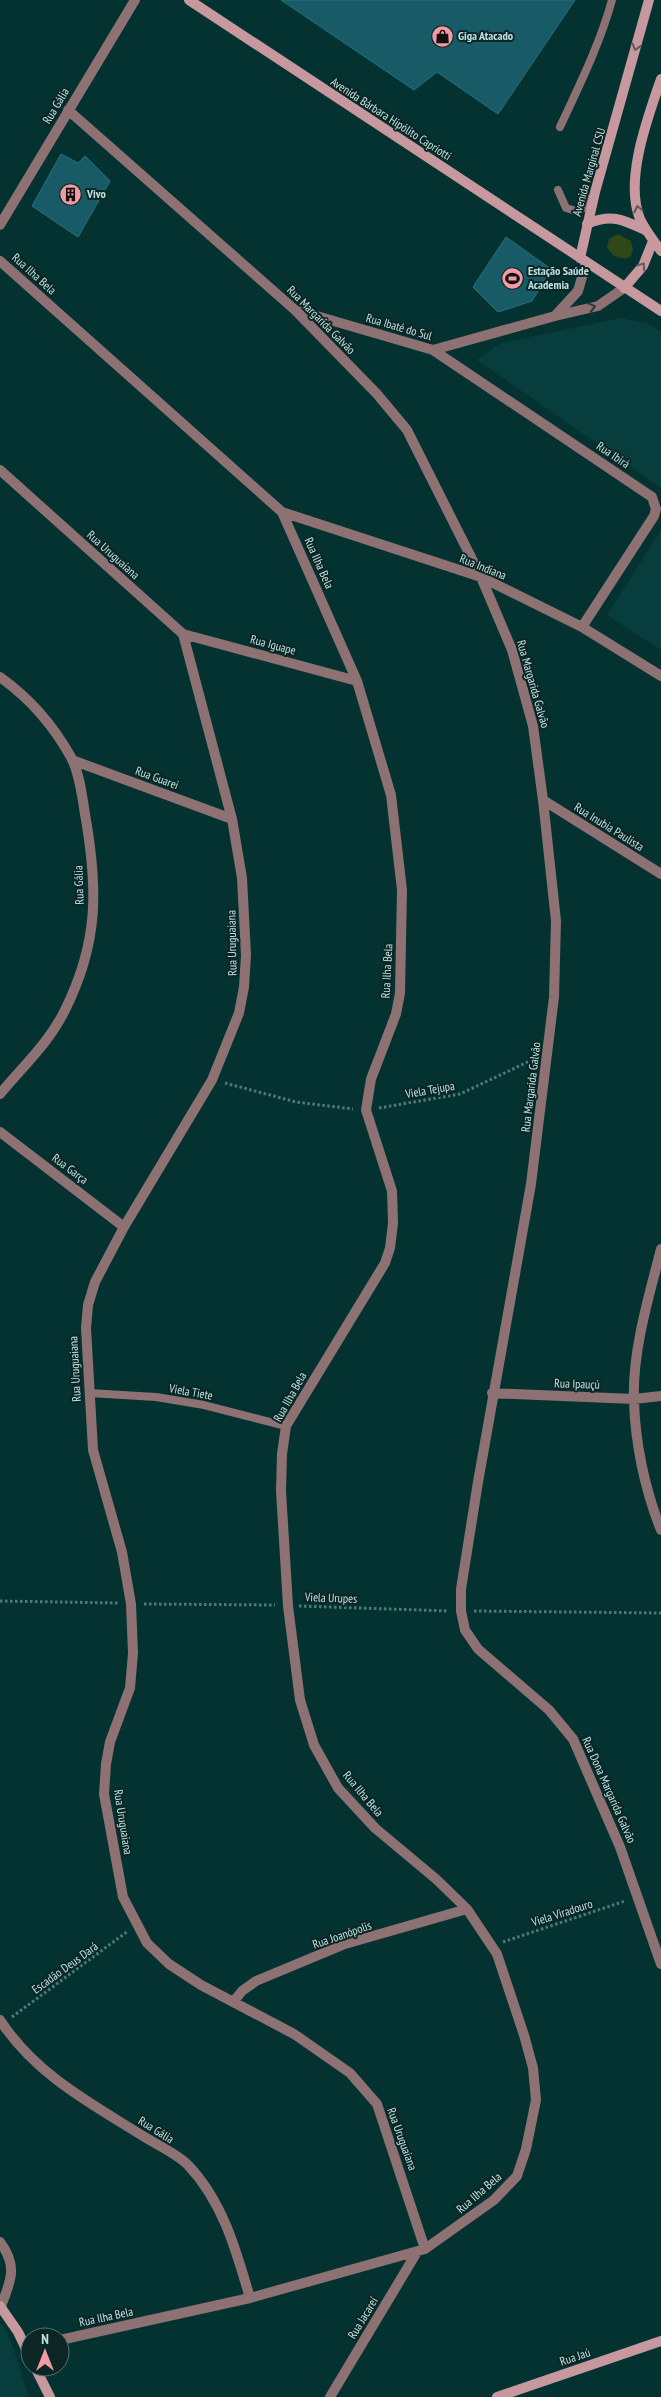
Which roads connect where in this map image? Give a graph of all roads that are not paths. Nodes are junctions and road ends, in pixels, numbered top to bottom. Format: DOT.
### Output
graph roads {
  1 [pos="135,0"];
  2 [pos="189,0"];
  3 [pos="612,0"];
  4 [pos="649,0"];
  5 [pos="661,79"];
  6 [pos="68,110"];
  7 [pos="560,127"];
  8 [pos="558,190"];
  9 [pos="595,192"];
  10 [pos="587,224"];
  11 [pos="0,225"];
  12 [pos="647,231"];
  13 [pos="653,240"];
  14 [pos="661,252"];
  15 [pos="0,260"];
  16 [pos="583,260"];
  17 [pos="624,288"];
  18 [pos="295,310"];
  19 [pos="661,312"];
  20 [pos="554,316"];
  21 [pos="433,350"];
  22 [pos="0,470"];
  23 [pos="282,512"];
  24 [pos="482,577"];
  25 [pos="582,627"];
  26 [pos="183,634"];
  27 [pos="661,676"];
  28 [pos="0,677"];
  29 [pos="357,680"];
  30 [pos="72,760"];
  31 [pos="543,800"];
  32 [pos="232,819"];
  33 [pos="661,874"];
  34 [pos="0,1094"];
  35 [pos="0,1132"];
  36 [pos="124,1227"];
  37 [pos="661,1249"];
  38 [pos="89,1393"];
  39 [pos="492,1394"];
  40 [pos="661,1396"];
  41 [pos="634,1399"];
  42 [pos="286,1426"];
  43 [pos="487,1427"];
  44 [pos="661,1530"];
  45 [pos="467,1909"];
  46 [pos="661,1964"];
  47 [pos="234,2001"];
  48 [pos="1,2022"];
  49 [pos="0,2242"];
  50 [pos="421,2250"];
  51 [pos="250,2298"];
  52 [pos="0,2306"];
  53 [pos="20,2336"];
  54 [pos="70,2338"];
  55 [pos="661,2341"];
  56 [pos="40,2377"];
  57 [pos="503,2396"];
  58 [pos="50,2397"];
  59 [pos="330,2397"];
  1 -- 6 [label="street, Rua Gália"];
  2 -- 16 [label="street, Avenida Bárbara Hipólito Capriotti"];
  3 -- 7 [label="lane"];
  4 -- 9 [label="street, Avenida Marginal CSU, one-way"];
  12 -- 5 [label="street, one-way"];
  6 -- 11 [label="street, Rua Gália"];
  6 -- 18 [label="street, Rua Margarida Galvão"];
  8 -- 9 [label="lane"];
  9 -- 10 [label="street, Avenida Marginal CSU"];
  10 -- 12 [label="street"];
  10 -- 16 [label="street, Avenida Marginal CSU"];
  12 -- 13 [label="street"];
  13 -- 14 [label="street"];
  17 -- 13 [label="street, one-way"];
  15 -- 23 [label="street, Rua Ilha Bela"];
  16 -- 17 [label="street"];
  16 -- 20 [label="street"];
  17 -- 19 [label="street"];
  20 -- 17 [label="street, Rua Ibaté do Sul, one-way"];
  18 -- 21 [label="street, Rua Ibaté do Sul"];
  18 -- 24 [label="street, Rua Margarida Galvão"];
  20 -- 21 [label="street, Rua Ibaté do Sul"];
  21 -- 25 [label="street, Rua Ibirá"];
  22 -- 26 [label="street, Rua Uruguaiana"];
  23 -- 24 [label="street, Rua Indiana"];
  23 -- 29 [label="street, Rua Ilha Bela"];
  24 -- 25 [label="street, Rua Indiana"];
  24 -- 31 [label="street, Rua Margarida Galvão"];
  25 -- 27 [label="street, Rua Indiana"];
  26 -- 29 [label="street, Rua Iguape"];
  26 -- 32 [label="street, Rua Uruguaiana"];
  28 -- 30 [label="street, Rua Gália"];
  29 -- 42 [label="street, Rua Ilha Bela"];
  30 -- 32 [label="street, Rua Guarei"];
  30 -- 34 [label="street, Rua Gália"];
  31 -- 33 [label="street, Rua Inubia Paulista"];
  31 -- 39 [label="street, Rua Margarida Galvão"];
  32 -- 36 [label="street, Rua Uruguaiana"];
  35 -- 36 [label="street, Rua Garça"];
  36 -- 38 [label="street, Rua Uruguaiana"];
  37 -- 41 [label="street"];
  38 -- 42 [label="lane, Viela Tiete"];
  38 -- 47 [label="street, Rua Uruguaiana"];
  39 -- 41 [label="street, Rua Ipauçú"];
  39 -- 43 [label="street, Rua Margarida Galvão"];
  40 -- 41 [label="street, Rua Ipauçú"];
  41 -- 44 [label="street"];
  42 -- 45 [label="street, Rua Ilha Bela"];
  43 -- 46 [label="street, Rua Dona Margarida Galvão"];
  45 -- 47 [label="street, Rua Joanópolis"];
  45 -- 50 [label="street, Rua Ilha Bela"];
  47 -- 50 [label="street, Rua Uruguaiana"];
  48 -- 51 [label="street, Rua Gália"];
  49 -- 52 [label="street"];
  50 -- 51 [label="street, Rua Ilha Bela"];
  50 -- 59 [label="street, Rua Jacareí"];
  51 -- 54 [label="street, Rua Ilha Bela"];
  52 -- 53 [label="street"];
  55 -- 57 [label="street, Rua Jaú"];
  56 -- 58 [label="street"];
}
